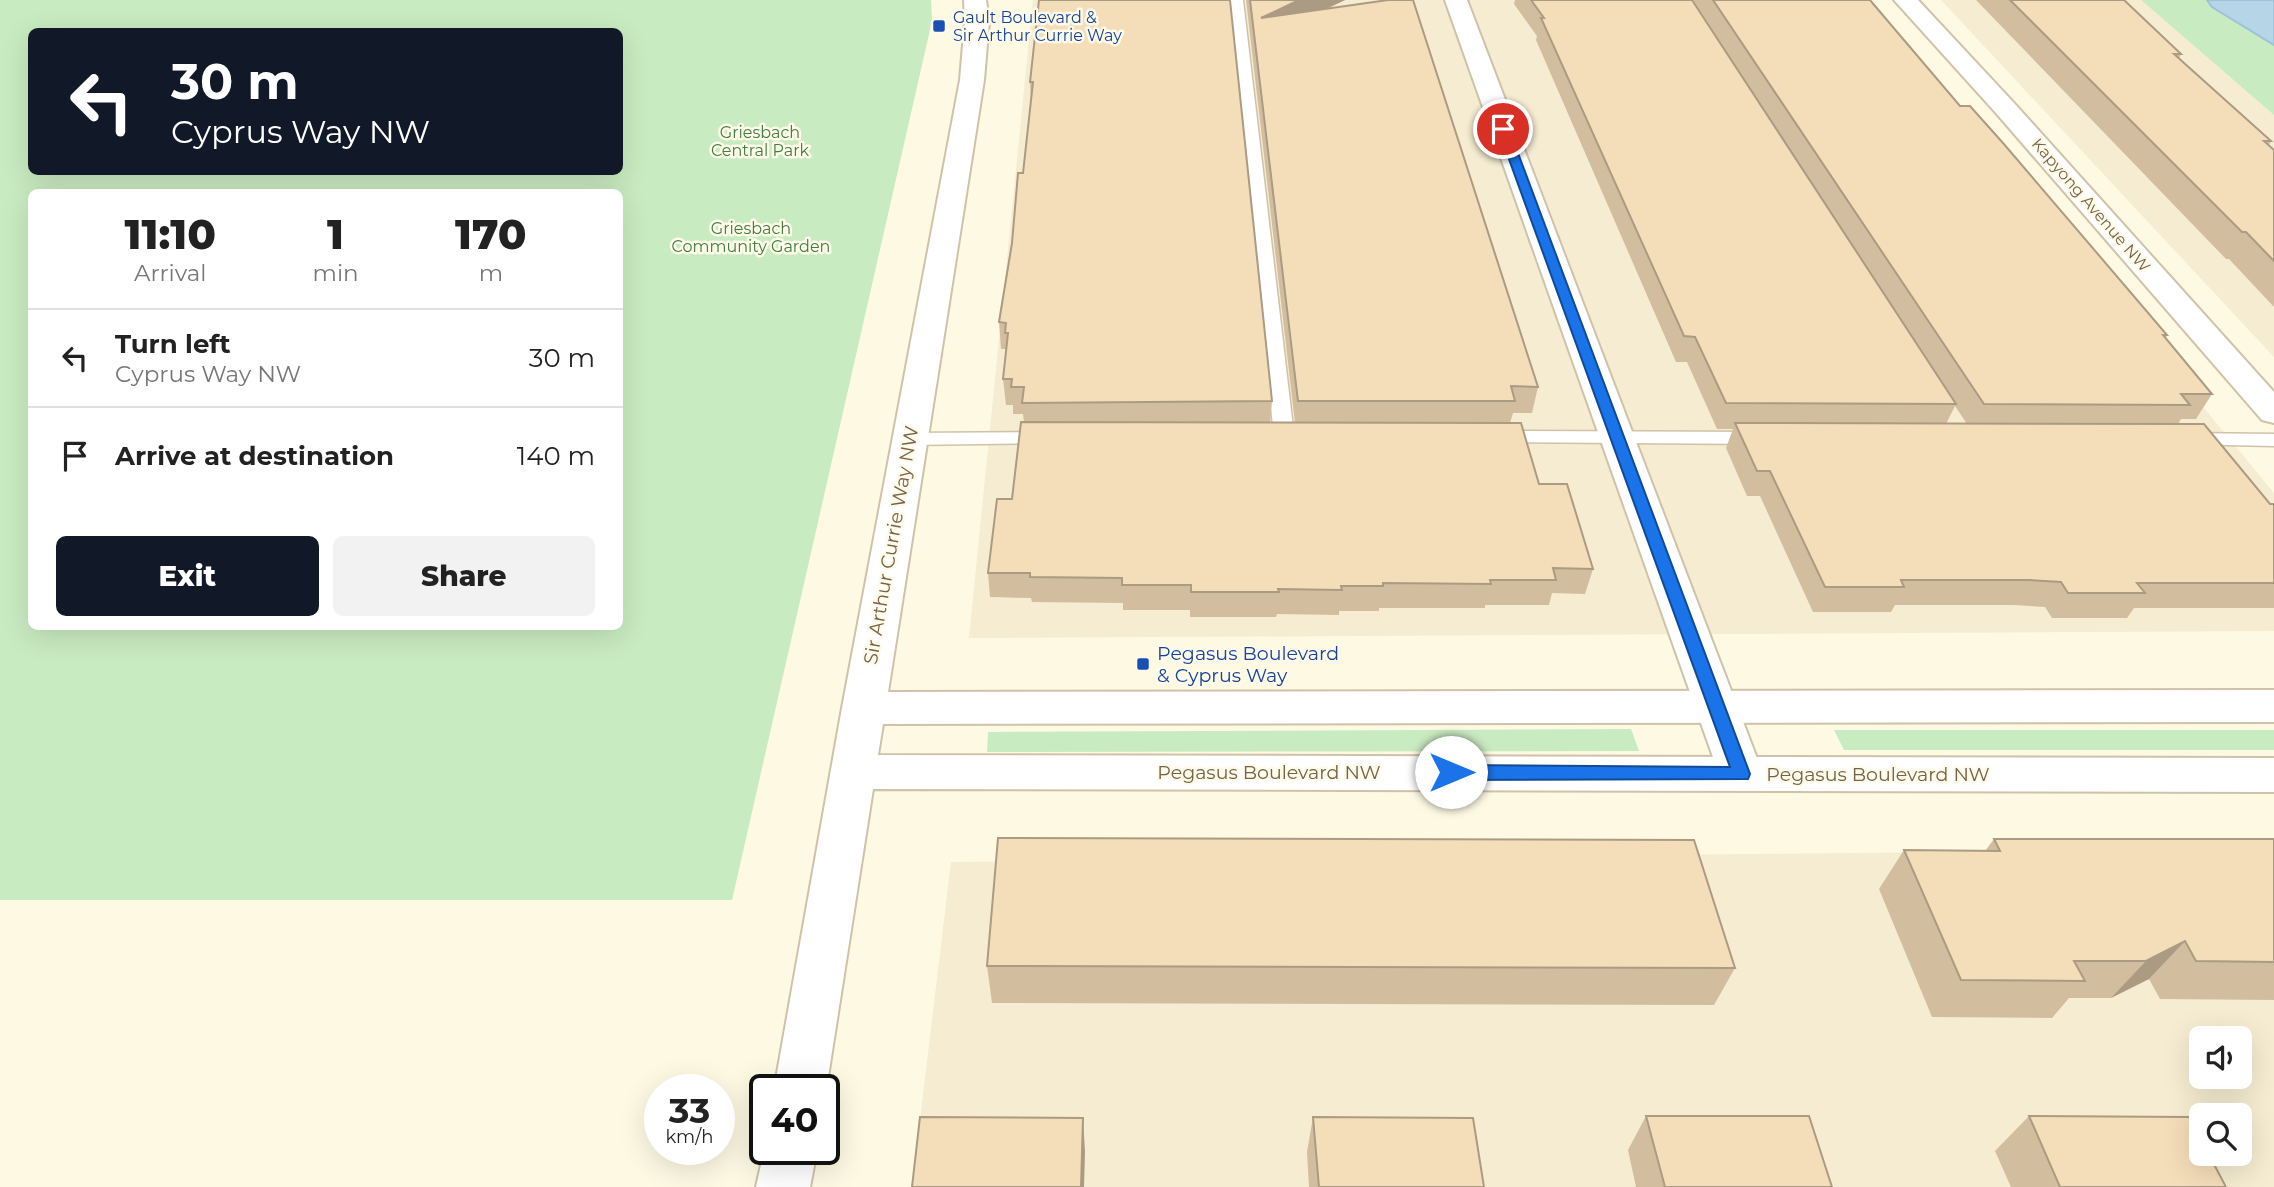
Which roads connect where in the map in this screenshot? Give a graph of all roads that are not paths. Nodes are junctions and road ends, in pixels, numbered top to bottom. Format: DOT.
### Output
graph roads {
  1 [pos="975,0"];
  2 [pos="1236,0"];
  3 [pos="1456,0"];
  4 [pos="1905,0"];
  5 [pos="2274,413"];
  6 [pos="1284,436"];
  7 [pos="1478,437"];
  8 [pos="1076,438"];
  9 [pos="1616,438"];
  10 [pos="1782,438"];
  11 [pos="909,439"];
  12 [pos="2165,439"];
  13 [pos="2274,440"];
  14 [pos="1716,706"];
  15 [pos="2274,706"];
  16 [pos="863,708"];
  17 [pos="853,772"];
  18 [pos="1741,774"];
  19 [pos="2274,775"];
  20 [pos="803,1074"];
  21 [pos="787,1165"];
  22 [pos="783,1187"];
  1 -- 11 [label="street, Sir Arthur Currie Way NW"];
  2 -- 6 [label="lane"];
  3 -- 9 [label="street"];
  4 -- 5 [label="street, Kapyong Avenue NW"];
  7 -- 9 [label="lane"];
  8 -- 11 [label="lane"];
  9 -- 10 [label="lane"];
  9 -- 14 [label="street"];
  11 -- 16 [label="street, Sir Arthur Currie Way NW"];
  12 -- 13 [label="lane"];
  14 -- 15 [label="street"];
  14 -- 16 [label="street"];
  14 -- 18 [label="street"];
  16 -- 17 [label="street, Sir Arthur Currie Way NW"];
  17 -- 18 [label="street, Pegasus Boulevard NW"];
  17 -- 20 [label="street, Sir Arthur Currie Way NW"];
  18 -- 19 [label="street, Pegasus Boulevard NW"];
  21 -- 22 [label="street"];
}
